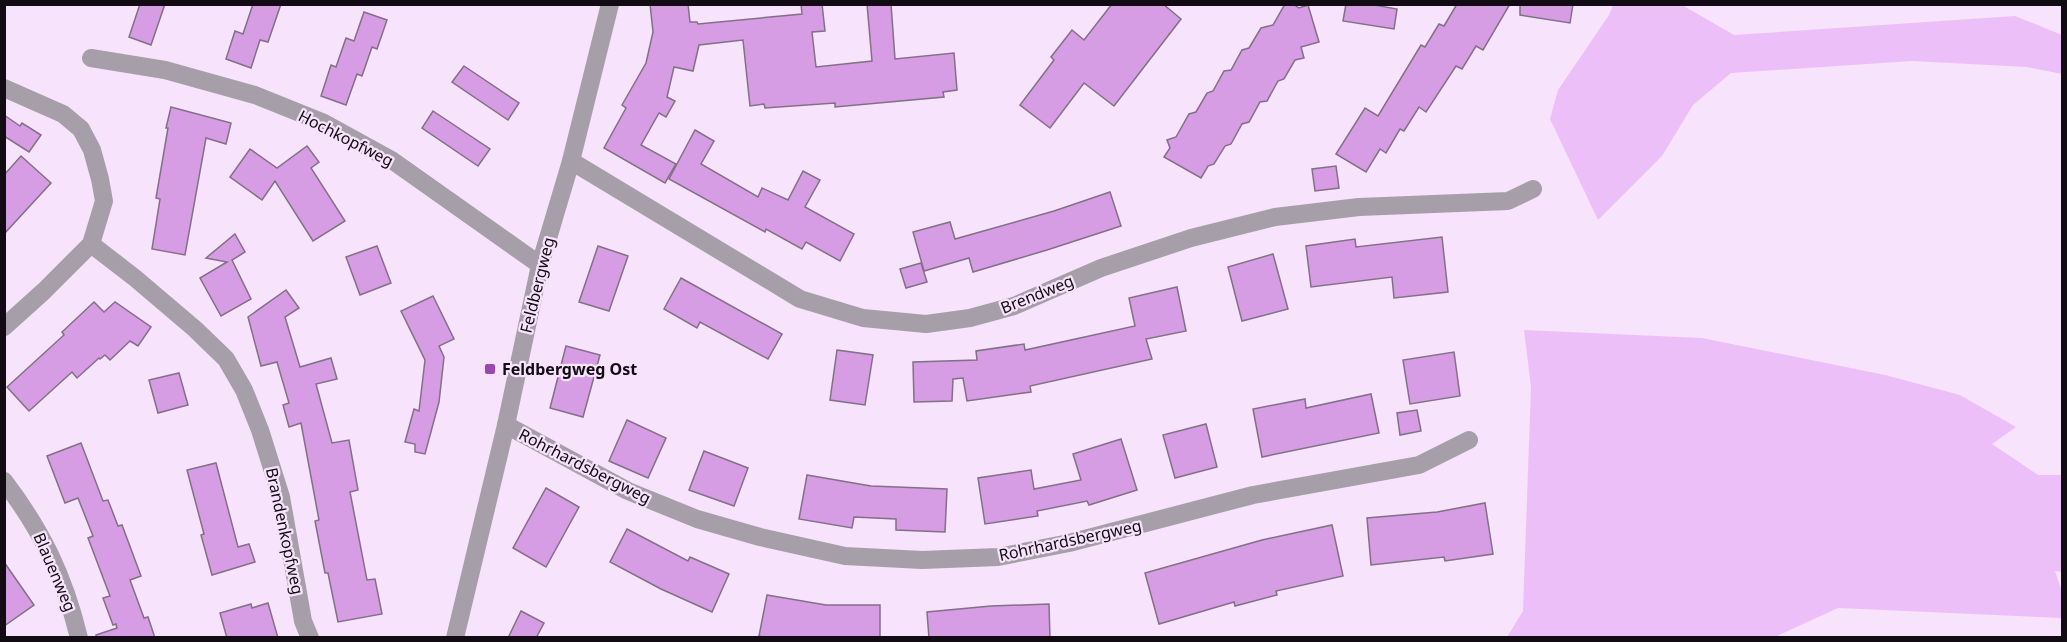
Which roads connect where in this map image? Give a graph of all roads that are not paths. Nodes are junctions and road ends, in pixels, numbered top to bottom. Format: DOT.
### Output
graph roads {
  1 [pos="610,4"];
  2 [pos="91,58"];
  3 [pos="4,88"];
  4 [pos="571,161"];
  5 [pos="1533,189"];
  6 [pos="91,244"];
  7 [pos="540,265"];
  8 [pos="4,327"];
  9 [pos="506,425"];
  10 [pos="1469,440"];
  11 [pos="4,481"];
  12 [pos="79,638"];
  13 [pos="310,638"];
  14 [pos="455,638"];
  1 -- 4 [label="street, Feldbergweg"];
  2 -- 7 [label="street, Hochkopfweg"];
  3 -- 6 [label="street"];
  4 -- 5 [label="street, Brendweg"];
  4 -- 7 [label="street, Feldbergweg"];
  6 -- 8 [label="street"];
  6 -- 13 [label="street, Brandenkopfweg"];
  7 -- 9 [label="street, Feldbergweg"];
  9 -- 10 [label="street, Rohrhardsbergweg"];
  9 -- 14 [label="street, Feldbergweg"];
  11 -- 12 [label="street, Blauenweg"];
}
